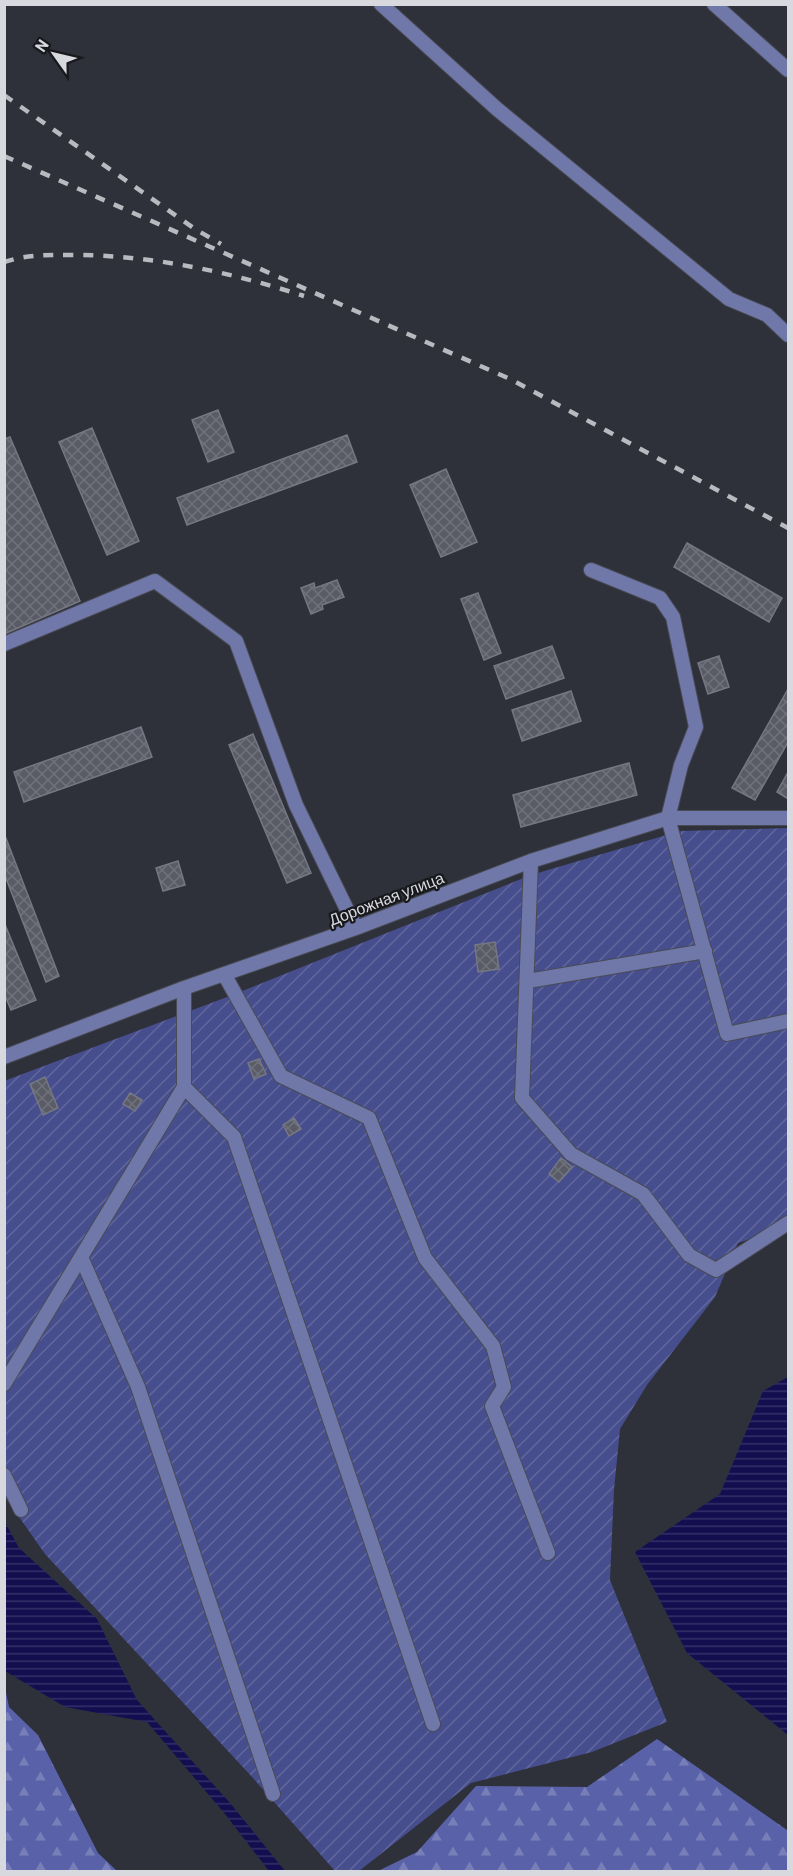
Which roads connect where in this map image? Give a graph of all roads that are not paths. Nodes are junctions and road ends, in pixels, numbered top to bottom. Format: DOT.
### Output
graph roads {
  1 [pos="381,4"];
  2 [pos="714,4"];
  3 [pos="789,70"];
  4 [pos="789,335"];
  5 [pos="591,570"];
  6 [pos="4,644"];
  7 [pos="668,818"];
  8 [pos="789,818"];
  9 [pos="531,861"];
  10 [pos="356,928"];
  11 [pos="705,951"];
  12 [pos="224,974"];
  13 [pos="528,981"];
  14 [pos="183,988"];
  15 [pos="789,1021"];
  16 [pos="4,1057"];
  17 [pos="184,1087"];
  18 [pos="789,1223"];
  19 [pos="81,1257"];
  20 [pos="4,1384"];
  21 [pos="4,1475"];
  22 [pos="21,1510"];
  23 [pos="548,1553"];
  24 [pos="433,1724"];
  25 [pos="273,1794"];
  1 -- 4 [label="street"];
  2 -- 3 [label="street"];
  5 -- 7 [label="street"];
  6 -- 10 [label="street"];
  7 -- 8 [label="street, Дорожная улица"];
  7 -- 9 [label="street, Дорожная улица"];
  7 -- 11 [label="street"];
  9 -- 10 [label="street, Дорожная улица"];
  9 -- 13 [label="street"];
  10 -- 12 [label="street, Дорожная улица"];
  11 -- 13 [label="street"];
  11 -- 15 [label="street"];
  12 -- 14 [label="street, Дорожная улица"];
  12 -- 23 [label="street"];
  13 -- 18 [label="street"];
  14 -- 16 [label="street, Дорожная улица"];
  14 -- 17 [label="street"];
  17 -- 19 [label="street"];
  17 -- 24 [label="street"];
  19 -- 20 [label="street"];
  19 -- 25 [label="street"];
  21 -- 22 [label="street"];
}
